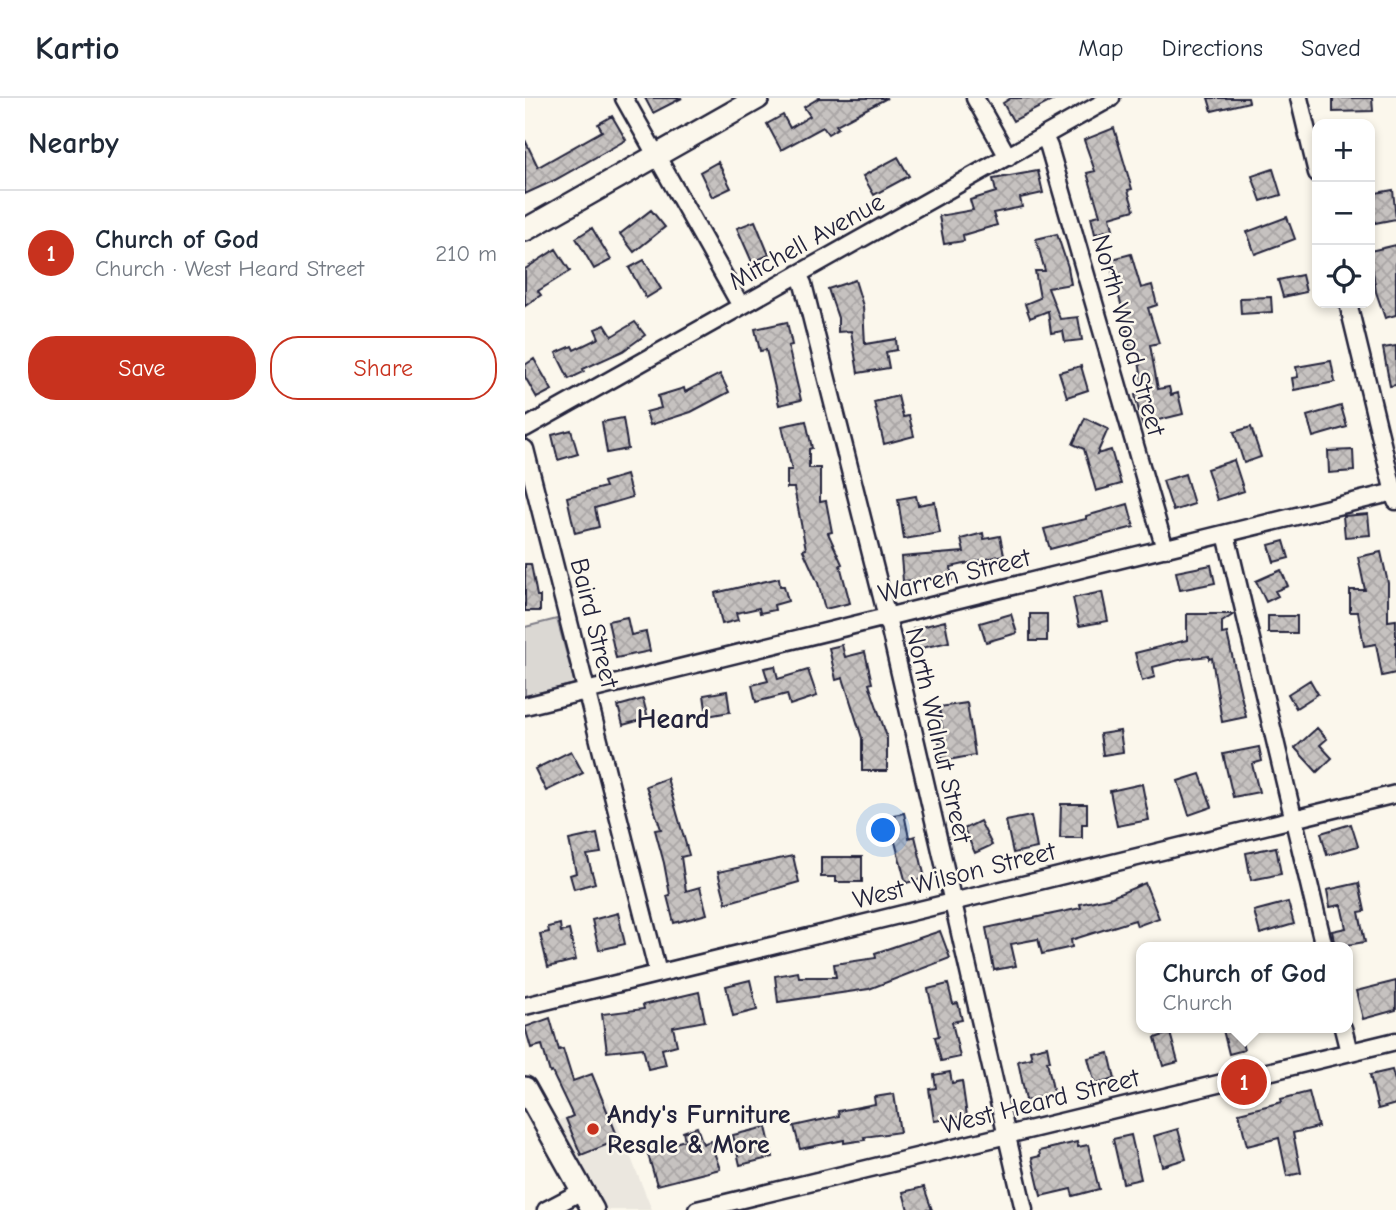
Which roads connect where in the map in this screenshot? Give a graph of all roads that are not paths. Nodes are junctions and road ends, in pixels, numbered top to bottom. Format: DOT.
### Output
graph roads {
  1 [pos="624,98"];
  2 [pos="758,98"];
  3 [pos="975,98"];
  4 [pos="1111,98"];
  5 [pos="1299,98"];
  6 [pos="1044,136"];
  7 [pos="1312,152"];
  8 [pos="657,156"];
  9 [pos="1008,157"];
  10 [pos="525,230"];
  11 [pos="798,274"];
  12 [pos="741,306"];
  13 [pos="1349,308"];
  14 [pos="525,428"];
  15 [pos="525,449"];
  16 [pos="1395,497"];
  17 [pos="1226,534"];
  18 [pos="1165,549"];
  19 [pos="887,617"];
  20 [pos="587,690"];
  21 [pos="525,706"];
  22 [pos="1396,794"];
  23 [pos="1295,818"];
  24 [pos="952,901"];
  25 [pos="1323,942"];
  26 [pos="658,973"];
  27 [pos="525,1006"];
  28 [pos="1344,1033"];
  29 [pos="1396,1041"];
  30 [pos="1349,1052"];
  31 [pos="525,1088"];
  32 [pos="1006,1135"];
  33 [pos="582,1191"];
  34 [pos="546,1210"];
  35 [pos="593,1210"];
  36 [pos="697,1210"];
  37 [pos="1024,1210"];
  1 -- 8 [label="street"];
  2 -- 8 [label="street"];
  3 -- 9 [label="street"];
  4 -- 6 [label="street, Mitchell Avenue"];
  5 -- 7 [label="street"];
  6 -- 9 [label="street, Mitchell Avenue"];
  6 -- 18 [label="street, North Wood Street"];
  8 -- 10 [label="street"];
  8 -- 12 [label="street"];
  9 -- 11 [label="street, Mitchell Avenue"];
  11 -- 12 [label="street, Mitchell Avenue"];
  11 -- 19 [label="street, North Walnut Street"];
  12 -- 14 [label="street, Mitchell Avenue"];
  13 -- 16 [label="street"];
  15 -- 20 [label="street, Baird Street"];
  16 -- 17 [label="street, Warren Street"];
  17 -- 18 [label="street, Warren Street"];
  17 -- 23 [label="street"];
  18 -- 19 [label="street, Warren Street"];
  19 -- 20 [label="street, Warren Street"];
  19 -- 24 [label="street, North Walnut Street"];
  20 -- 21 [label="street, Warren Street"];
  20 -- 26 [label="street, Baird Street"];
  22 -- 23 [label="street, West Wilson Street"];
  23 -- 24 [label="street, West Wilson Street"];
  23 -- 25 [label="street"];
  24 -- 26 [label="street, West Wilson Street"];
  24 -- 32 [label="street, North Walnut Street"];
  26 -- 27 [label="street, West Wilson Street"];
  28 -- 30 [label="street"];
  29 -- 30 [label="street, West Heard Street"];
  30 -- 32 [label="street, West Heard Street"];
  31 -- 33 [label="street"];
  32 -- 36 [label="street, West Heard Street"];
  32 -- 37 [label="street, North Walnut Street"];
  33 -- 34 [label="street"];
  33 -- 35 [label="street"];
}
